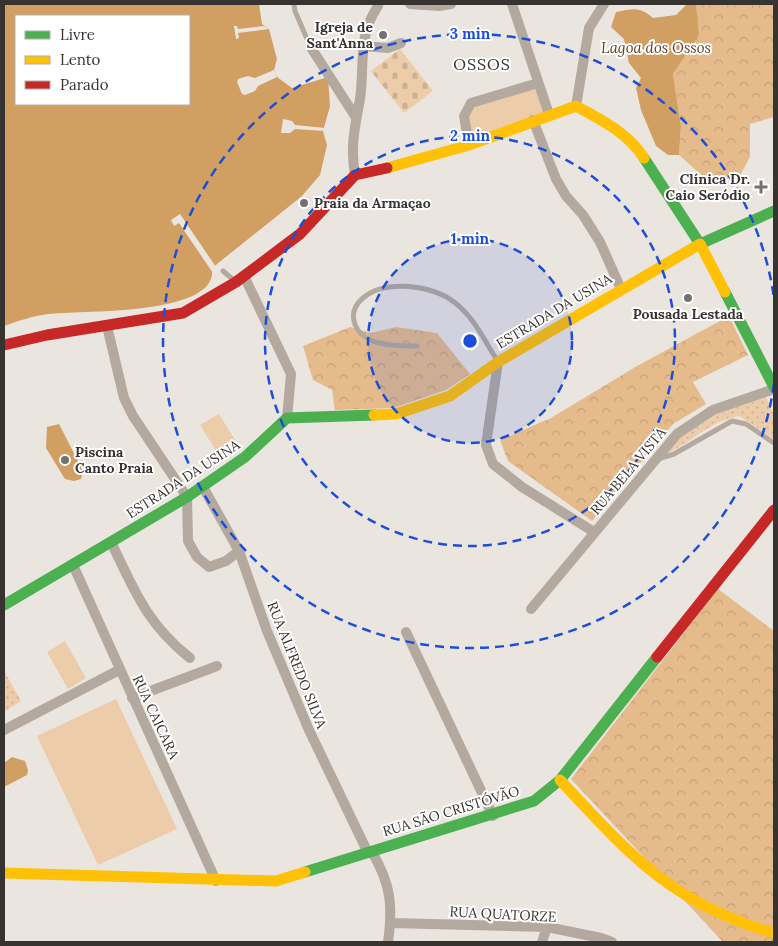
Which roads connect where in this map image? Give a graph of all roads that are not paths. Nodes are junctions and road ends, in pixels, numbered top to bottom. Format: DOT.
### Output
graph roads {
  1 [pos="294,4"];
  2 [pos="451,4"];
  3 [pos="512,4"];
  4 [pos="604,4"];
  5 [pos="412,5"];
  6 [pos="378,6"];
  7 [pos="401,43"];
  8 [pos="310,46"];
  9 [pos="363,46"];
  10 [pos="538,83"];
  11 [pos="576,106"];
  12 [pos="548,114"];
  13 [pos="355,116"];
  14 [pos="533,120"];
  15 [pos="469,145"];
  16 [pos="355,175"];
  17 [pos="774,211"];
  18 [pos="700,244"];
  19 [pos="223,270"];
  20 [pos="240,279"];
  21 [pos="621,289"];
  22 [pos="107,326"];
  23 [pos="4,345"];
  24 [pos="417,346"];
  25 [pos="498,362"];
  26 [pos="774,388"];
  27 [pos="287,418"];
  28 [pos="774,443"];
  29 [pos="652,461"];
  30 [pos="203,487"];
  31 [pos="187,497"];
  32 [pos="774,510"];
  33 [pos="594,532"];
  34 [pos="111,542"];
  35 [pos="239,551"];
  36 [pos="73,565"];
  37 [pos="4,605"];
  38 [pos="531,609"];
  39 [pos="406,632"];
  40 [pos="190,658"];
  41 [pos="217,666"];
  42 [pos="119,670"];
  43 [pos="132,698"];
  44 [pos="4,730"];
  45 [pos="560,780"];
  46 [pos="492,816"];
  47 [pos="370,853"];
  48 [pos="4,873"];
  49 [pos="216,881"];
  50 [pos="391,923"];
  51 [pos="547,928"];
  52 [pos="774,933"];
  53 [pos="388,942"];
  54 [pos="542,942"];
  55 [pos="612,942"];
  1 -- 8 [label="lane"];
  2 -- 5 [label="street"];
  3 -- 10 [label="street"];
  4 -- 11 [label="street"];
  6 -- 9 [label="street"];
  7 -- 9 [label="street"];
  8 -- 13 [label="street"];
  9 -- 13 [label="street"];
  10 -- 12 [label="street"];
  10 -- 15 [label="street"];
  11 -- 12 [label="main road"];
  11 -- 18 [label="main road"];
  12 -- 14 [label="main road"];
  13 -- 16 [label="street"];
  14 -- 15 [label="main road"];
  14 -- 21 [label="street"];
  15 -- 16 [label="main road"];
  16 -- 20 [label="main road"];
  17 -- 18 [label="main road, ESTRADA DA USINA"];
  18 -- 21 [label="main road, ESTRADA DA USINA"];
  18 -- 26 [label="main road"];
  19 -- 20 [label="lane"];
  20 -- 22 [label="main road"];
  20 -- 27 [label="street"];
  21 -- 25 [label="main road, ESTRADA DA USINA"];
  22 -- 23 [label="main road"];
  22 -- 31 [label="street"];
  24 -- 25 [label="lane"];
  25 -- 27 [label="main road, ESTRADA DA USINA"];
  25 -- 33 [label="street"];
  26 -- 29 [label="street, RUA BELA VISTA"];
  27 -- 30 [label="main road, ESTRADA DA USINA"];
  28 -- 29 [label="lane"];
  29 -- 33 [label="street, RUA BELA VISTA"];
  30 -- 31 [label="main road, ESTRADA DA USINA"];
  30 -- 35 [label="street, RUA ALFREDO SILVA"];
  31 -- 34 [label="main road, ESTRADA DA USINA"];
  31 -- 35 [label="street"];
  32 -- 45 [label="main road, RUA SÃO CRISTÓVÃO"];
  33 -- 38 [label="street, RUA BELA VISTA"];
  34 -- 36 [label="main road, ESTRADA DA USINA"];
  34 -- 40 [label="street"];
  35 -- 47 [label="street, RUA ALFREDO SILVA"];
  36 -- 37 [label="main road, ESTRADA DA USINA"];
  36 -- 42 [label="street, RUA CAICARA"];
  39 -- 46 [label="street"];
  41 -- 43 [label="street"];
  42 -- 43 [label="street, RUA CAICARA"];
  42 -- 44 [label="street"];
  43 -- 49 [label="street, RUA CAICARA"];
  45 -- 46 [label="main road, RUA SÃO CRISTÓVÃO"];
  45 -- 52 [label="main road"];
  46 -- 47 [label="main road, RUA SÃO CRISTÓVÃO"];
  47 -- 49 [label="main road, RUA SÃO CRISTÓVÃO"];
  47 -- 50 [label="street, RUA ALFREDO SILVA"];
  48 -- 49 [label="main road, RUA SÃO CRISTÓVÃO"];
  50 -- 51 [label="street, RUA QUATORZE"];
  50 -- 53 [label="street, RUA ALFREDO SILVA"];
  51 -- 54 [label="street"];
  51 -- 55 [label="street, RUA QUATORZE"];
}
